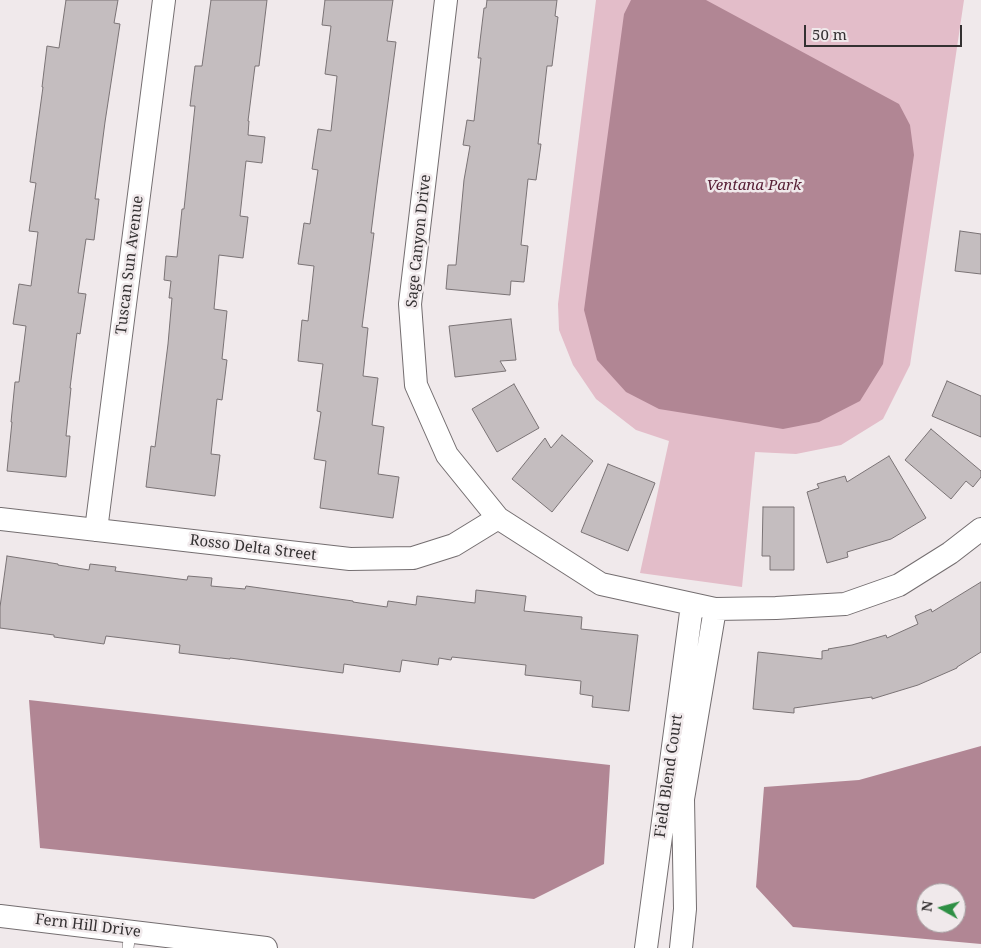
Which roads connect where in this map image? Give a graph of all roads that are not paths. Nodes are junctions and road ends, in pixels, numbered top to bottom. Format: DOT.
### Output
graph roads {
  1 [pos="164,0"];
  2 [pos="446,0"];
  3 [pos="498,518"];
  4 [pos="0,519"];
  5 [pos="981,528"];
  6 [pos="96,530"];
  7 [pos="692,605"];
  8 [pos="715,609"];
  9 [pos="0,916"];
  10 [pos="129,940"];
  11 [pos="223,945"];
  12 [pos="266,948"];
  13 [pos="646,948"];
  14 [pos="681,948"];
  1 -- 6 [label="street, Tuscan Sun Avenue"];
  2 -- 3 [label="street, Sage Canyon Drive"];
  3 -- 6 [label="street, Rosso Delta Street"];
  3 -- 7 [label="street, Sage Canyon Drive"];
  4 -- 6 [label="street, Rosso Delta Street"];
  5 -- 8 [label="street"];
  7 -- 8 [label="street, Sage Canyon Drive"];
  7 -- 13 [label="street, Field Blend Court"];
  8 -- 14 [label="street, Field Blend Court"];
  9 -- 10 [label="street, Fern Hill Drive"];
  10 -- 11 [label="street, Fern Hill Drive"];
  11 -- 12 [label="street, Fern Hill Drive"];
}
